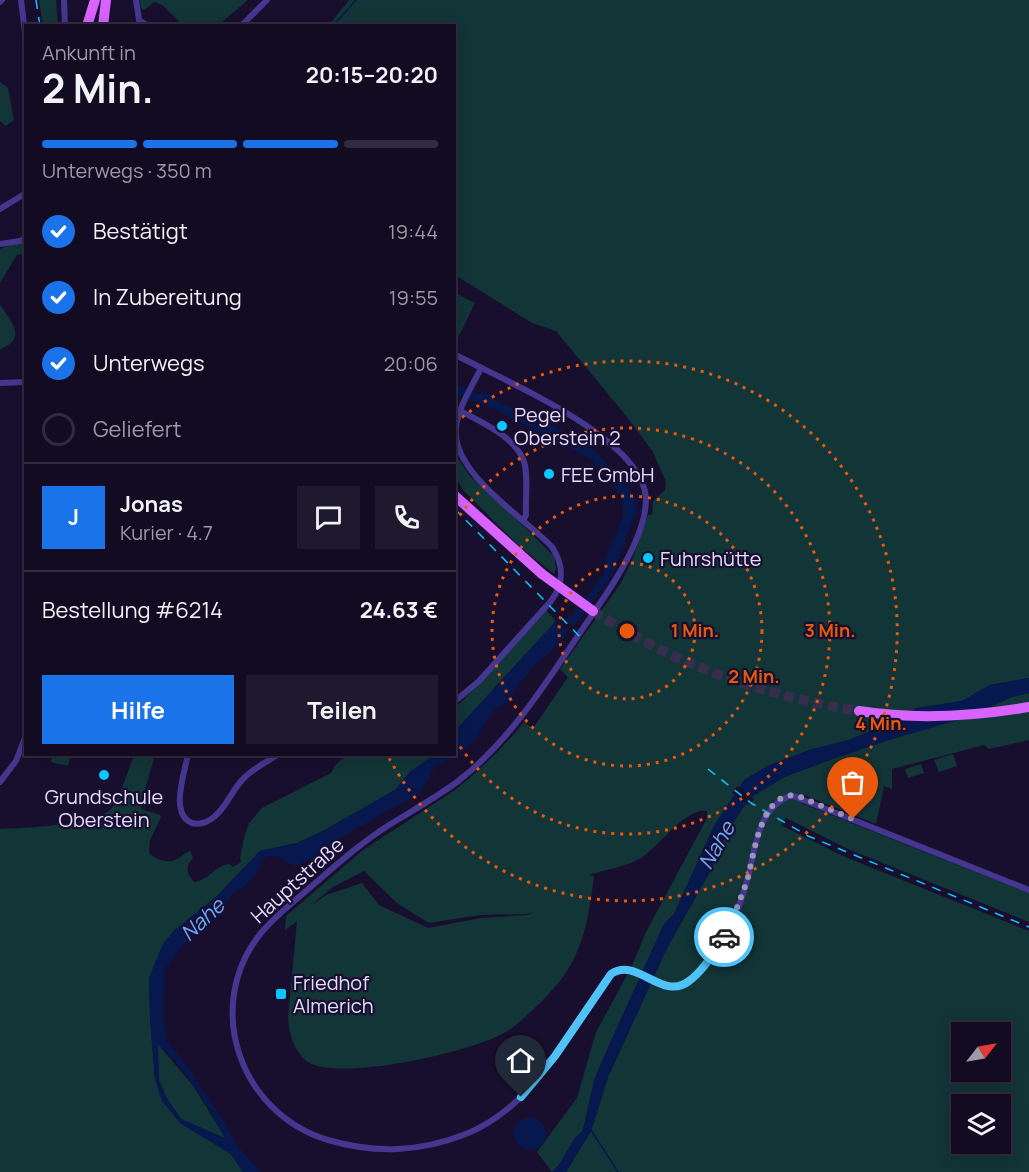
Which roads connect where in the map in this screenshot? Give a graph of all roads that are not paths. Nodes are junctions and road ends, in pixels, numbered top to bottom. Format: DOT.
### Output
graph roads {
  1 [pos="21,0"];
  2 [pos="64,0"];
  3 [pos="96,0"];
  4 [pos="106,0"];
  5 [pos="136,0"];
  6 [pos="267,0"];
  7 [pos="139,23"];
  8 [pos="65,24"];
  9 [pos="88,24"];
  10 [pos="95,24"];
  11 [pos="103,24"];
  12 [pos="243,24"];
  13 [pos="24,25"];
  14 [pos="24,194"];
  15 [pos="0,209"];
  16 [pos="24,240"];
  17 [pos="0,244"];
  18 [pos="456,355"];
  19 [pos="481,368"];
  20 [pos="24,382"];
  21 [pos="0,383"];
  22 [pos="462,409"];
  23 [pos="456,487"];
  24 [pos="456,497"];
  25 [pos="523,521"];
  26 [pos="493,530"];
  27 [pos="593,611"];
  28 [pos="456,700"];
  29 [pos="1029,707"];
  30 [pos="859,711"];
  31 [pos="24,740"];
  32 [pos="188,756"];
  33 [pos="276,756"];
  34 [pos="0,782"];
  35 [pos="1029,890"];
  1 -- 13 [label="street"];
  2 -- 8 [label="street"];
  3 -- 9 [label="main road"];
  3 -- 10 [label="main road"];
  4 -- 11 [label="main road"];
  5 -- 7 [label="street"];
  6 -- 12 [label="street"];
  14 -- 15 [label="street"];
  16 -- 17 [label="street"];
  18 -- 19 [label="street, Hauptstraße"];
  19 -- 22 [label="street"];
  19 -- 35 [label="street, Hauptstraße"];
  20 -- 21 [label="street"];
  22 -- 25 [label="street"];
  22 -- 25 [label="street"];
  23 -- 26 [label="main road"];
  24 -- 26 [label="main road"];
  25 -- 28 [label="street"];
  26 -- 27 [label="main road, bridge"];
  29 -- 30 [label="main road"];
  31 -- 34 [label="street"];
  32 -- 33 [label="street"];
}
